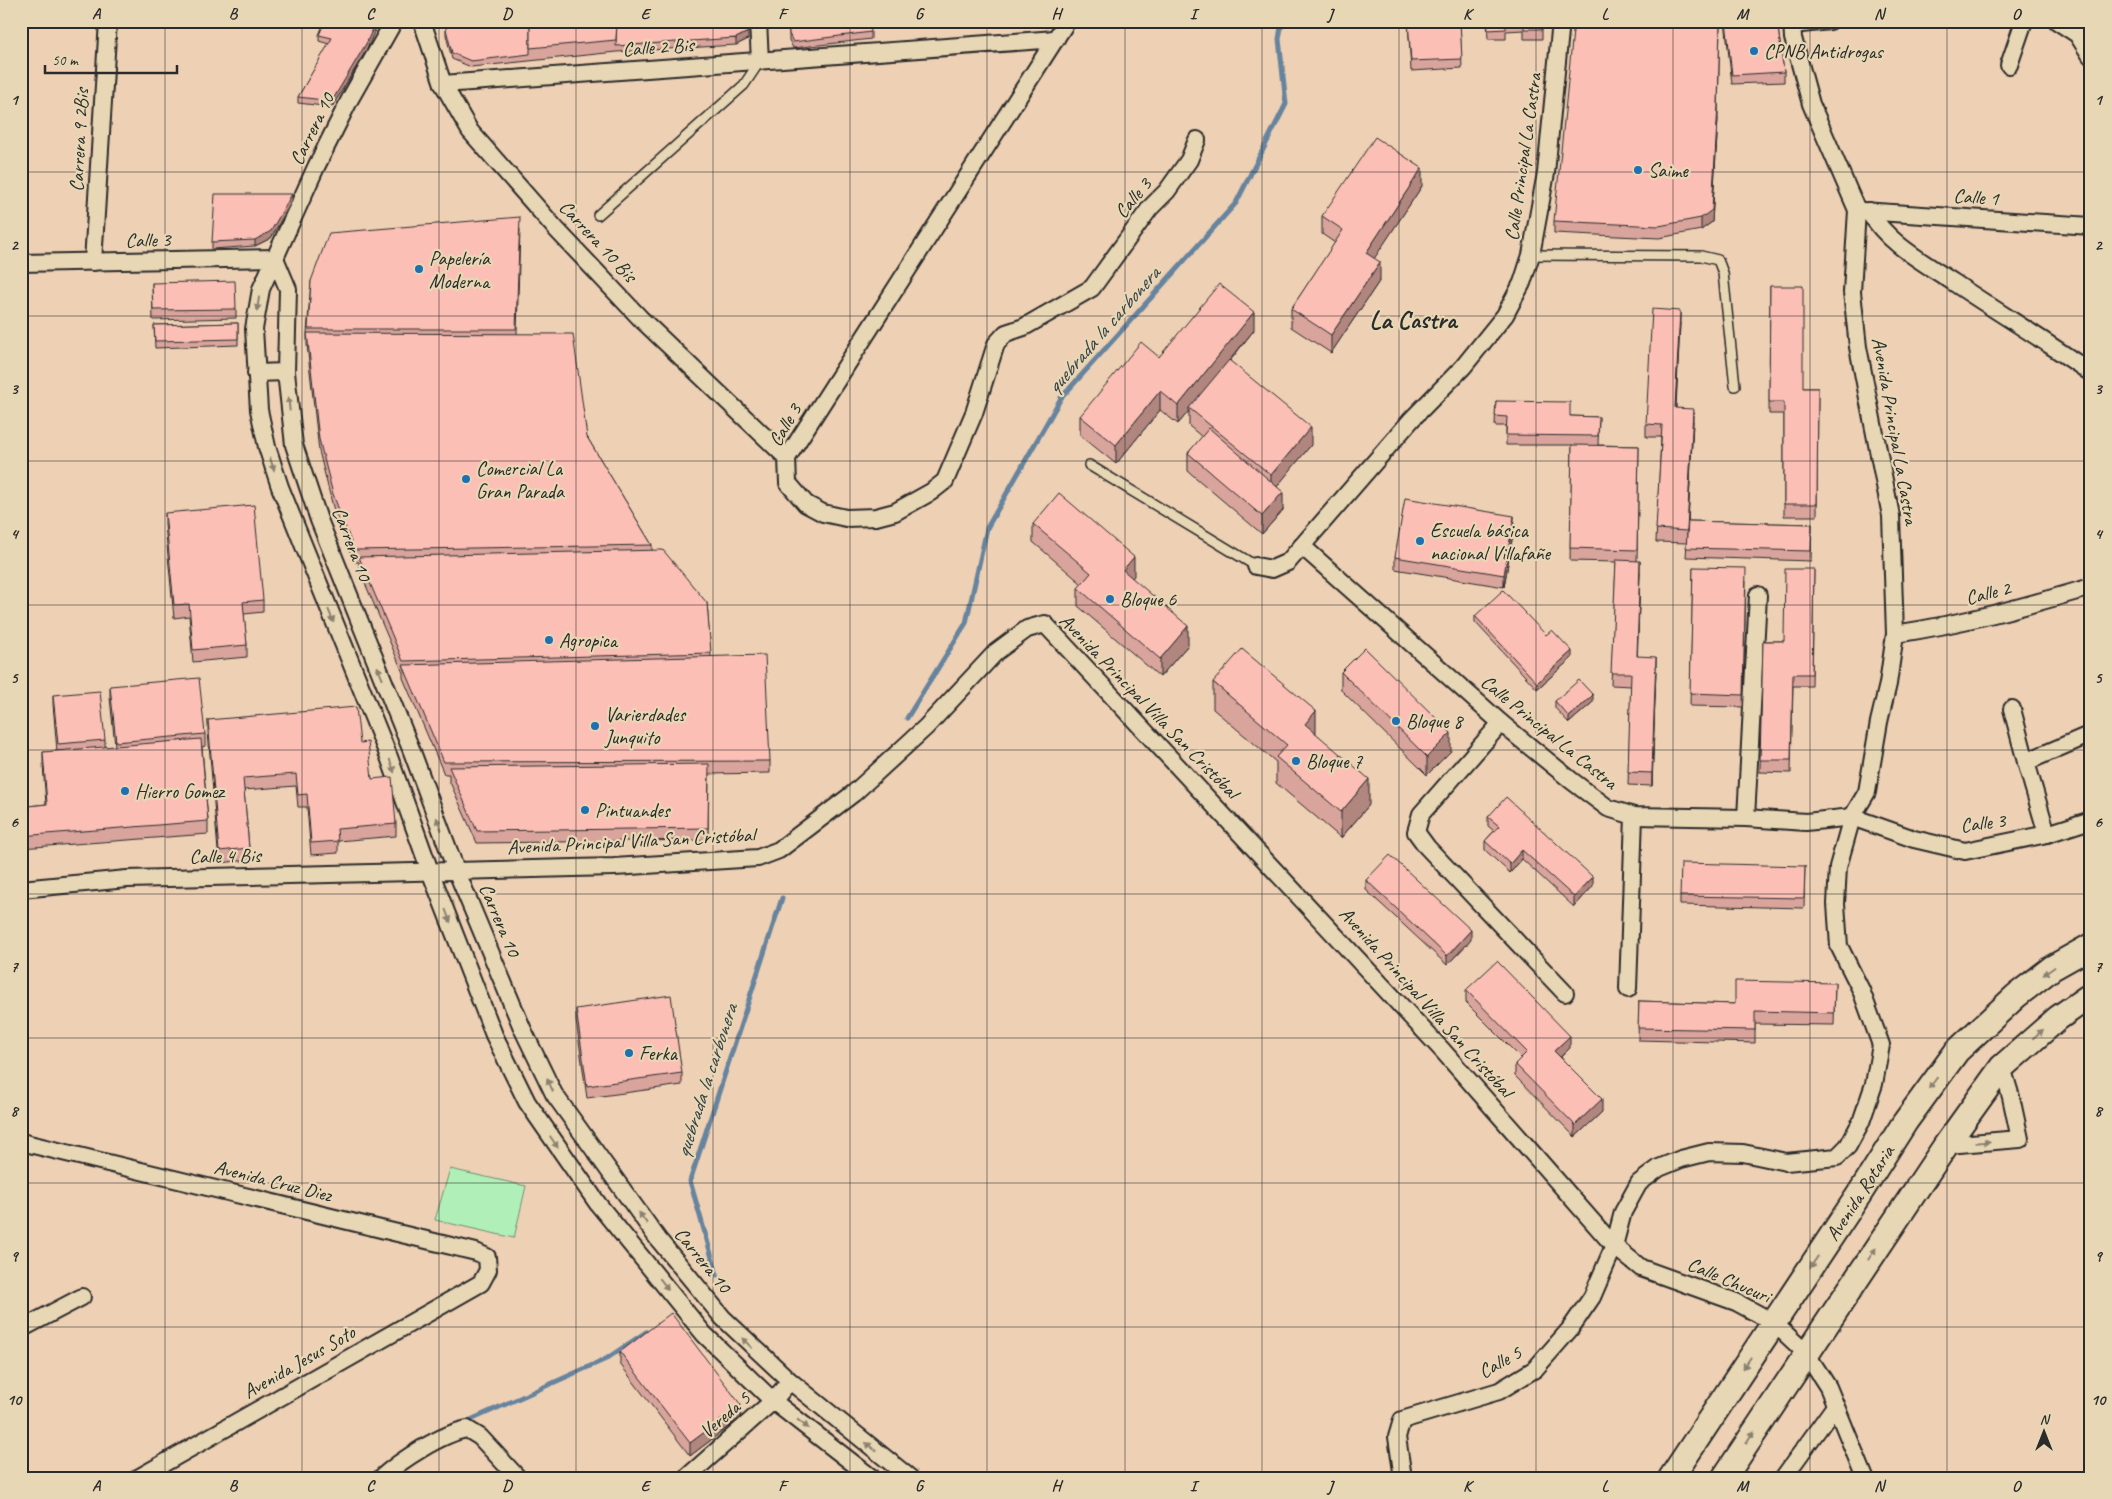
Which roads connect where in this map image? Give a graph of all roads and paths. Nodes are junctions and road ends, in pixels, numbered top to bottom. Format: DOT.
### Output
graph roads {
  1 [pos="108,21"];
  2 [pos="394,21"];
  3 [pos="422,21"];
  4 [pos="758,21"];
  5 [pos="1068,21"];
  6 [pos="1561,21"];
  7 [pos="1830,21"];
  8 [pos="2024,21"];
  9 [pos="2057,21"];
  10 [pos="1792,23"];
  11 [pos="1056,39"];
  12 [pos="2091,56"];
  13 [pos="760,62"];
  14 [pos="2009,65"];
  15 [pos="443,84"];
  16 [pos="1197,140"];
  17 [pos="1863,211"];
  18 [pos="598,215"];
  19 [pos="2091,226"];
  20 [pos="1531,255"];
  21 [pos="275,258"];
  22 [pos="93,262"];
  23 [pos="21,263"];
  24 [pos="286,372"];
  25 [pos="2091,372"];
  26 [pos="256,373"];
  27 [pos="1735,386"];
  28 [pos="787,458"];
  29 [pos="1089,465"];
  30 [pos="318,520"];
  31 [pos="295,526"];
  32 [pos="1302,546"];
  33 [pos="1256,566"];
  34 [pos="2091,586"];
  35 [pos="1758,595"];
  36 [pos="1895,634"];
  37 [pos="2012,709"];
  38 [pos="1501,724"];
  39 [pos="2091,734"];
  40 [pos="2026,762"];
  41 [pos="1634,816"];
  42 [pos="1852,817"];
  43 [pos="1746,818"];
  44 [pos="2091,820"];
  45 [pos="2047,834"];
  46 [pos="456,870"];
  47 [pos="430,871"];
  48 [pos="21,889"];
  49 [pos="2091,946"];
  50 [pos="1628,989"];
  51 [pos="1565,993"];
  52 [pos="2091,995"];
  53 [pos="2002,1067"];
  54 [pos="21,1142"];
  55 [pos="1946,1145"];
  56 [pos="1614,1246"];
  57 [pos="481,1283"];
  58 [pos="82,1297"];
  59 [pos="1773,1322"];
  60 [pos="21,1329"];
  61 [pos="1806,1353"];
  62 [pos="790,1381"];
  63 [pos="773,1401"];
  64 [pos="1835,1406"];
  65 [pos="863,1475"];
  66 [pos="138,1478"];
  67 [pos="381,1478"];
  68 [pos="518,1478"];
  69 [pos="686,1478"];
  70 [pos="910,1478"];
  71 [pos="1403,1478"];
  72 [pos="1672,1478"];
  73 [pos="1724,1478"];
  74 [pos="1783,1478"];
  75 [pos="1865,1478"];
  1 -- 22 [label="street, Carrera 9 2Bis"];
  2 -- 21 [label="street, Carrera 10"];
  3 -- 15 [label="street, Carrera 10 Bis"];
  4 -- 13 [label="street"];
  5 -- 11 [label="street, Calle 3"];
  6 -- 20 [label="street, Calle Principal La Castra"];
  7 -- 10 [label="street"];
  8 -- 14 [label="street"];
  9 -- 12 [label="street"];
  10 -- 17 [label="street, Avenida Principal La Castra"];
  11 -- 13 [label="street, Calle 2 Bis"];
  11 -- 28 [label="street, Calle 3"];
  13 -- 15 [label="street, Calle 2 Bis"];
  13 -- 18 [label="lane"];
  15 -- 28 [label="street, Carrera 10 Bis"];
  16 -- 28 [label="street, Calle 3"];
  17 -- 19 [label="street, Calle 1"];
  17 -- 25 [label="street"];
  17 -- 36 [label="street, Avenida Principal La Castra"];
  20 -- 27 [label="lane"];
  20 -- 32 [label="street, Calle Principal La Castra"];
  21 -- 22 [label="street, Calle 3"];
  21 -- 24 [label="street, Carrera 10"];
  21 -- 26 [label="street, Carrera 10, one-way"];
  22 -- 23 [label="street, Calle 3"];
  24 -- 26 [label="street"];
  30 -- 24 [label="street, Carrera 10, one-way"];
  26 -- 31 [label="street, Carrera 10, one-way"];
  29 -- 33 [label="lane"];
  30 -- 31 [label="street"];
  46 -- 30 [label="street, Carrera 10, one-way"];
  31 -- 47 [label="street, Carrera 10, one-way"];
  32 -- 33 [label="street, Calle Principal La Castra"];
  32 -- 38 [label="street, Calle Principal La Castra"];
  34 -- 36 [label="street, Calle 2"];
  35 -- 43 [label="street"];
  36 -- 42 [label="street, Avenida Principal La Castra"];
  37 -- 40 [label="street"];
  38 -- 41 [label="street, Calle Principal La Castra"];
  38 -- 51 [label="street"];
  39 -- 40 [label="street"];
  40 -- 45 [label="street"];
  41 -- 43 [label="street, Calle Principal La Castra"];
  41 -- 50 [label="street"];
  42 -- 43 [label="street, Calle Principal La Castra"];
  42 -- 45 [label="street, Calle 3"];
  42 -- 56 [label="street, Avenida Principal La Castra"];
  44 -- 45 [label="street, Calle 3"];
  46 -- 47 [label="street, Avenida Principal Villa San Cristóbal"];
  46 -- 56 [label="street, Avenida Principal Villa San Cristóbal"];
  62 -- 46 [label="street, Carrera 10, one-way"];
  47 -- 48 [label="street, Calle 4 Bis"];
  47 -- 63 [label="street, Carrera 10, one-way"];
  49 -- 59 [label="main road, Avenida Rotaria, one-way"];
  53 -- 52 [label="main road, one-way"];
  53 -- 55 [label="main road"];
  55 -- 53 [label="street, one-way"];
  54 -- 57 [label="street, Avenida Cruz Diez"];
  61 -- 55 [label="main road, one-way"];
  56 -- 59 [label="street, Calle Chucuri"];
  56 -- 71 [label="street, Calle 5"];
  57 -- 66 [label="street, Avenida Jesus Soto"];
  58 -- 60 [label="street"];
  59 -- 61 [label="street, Calle Chucuri"];
  59 -- 72 [label="main road, Avenida Rotaria, one-way"];
  61 -- 64 [label="street, Calle Chucuri"];
  73 -- 61 [label="main road, one-way"];
  62 -- 63 [label="street, Vereda 5"];
  70 -- 62 [label="street, Carrera 10, one-way"];
  63 -- 65 [label="street, Carrera 10, one-way"];
  63 -- 69 [label="street, Vereda 5"];
  64 -- 74 [label="street"];
  64 -- 75 [label="street, Calle Chucuri"];
  67 -- 68 [label="street"];
}
